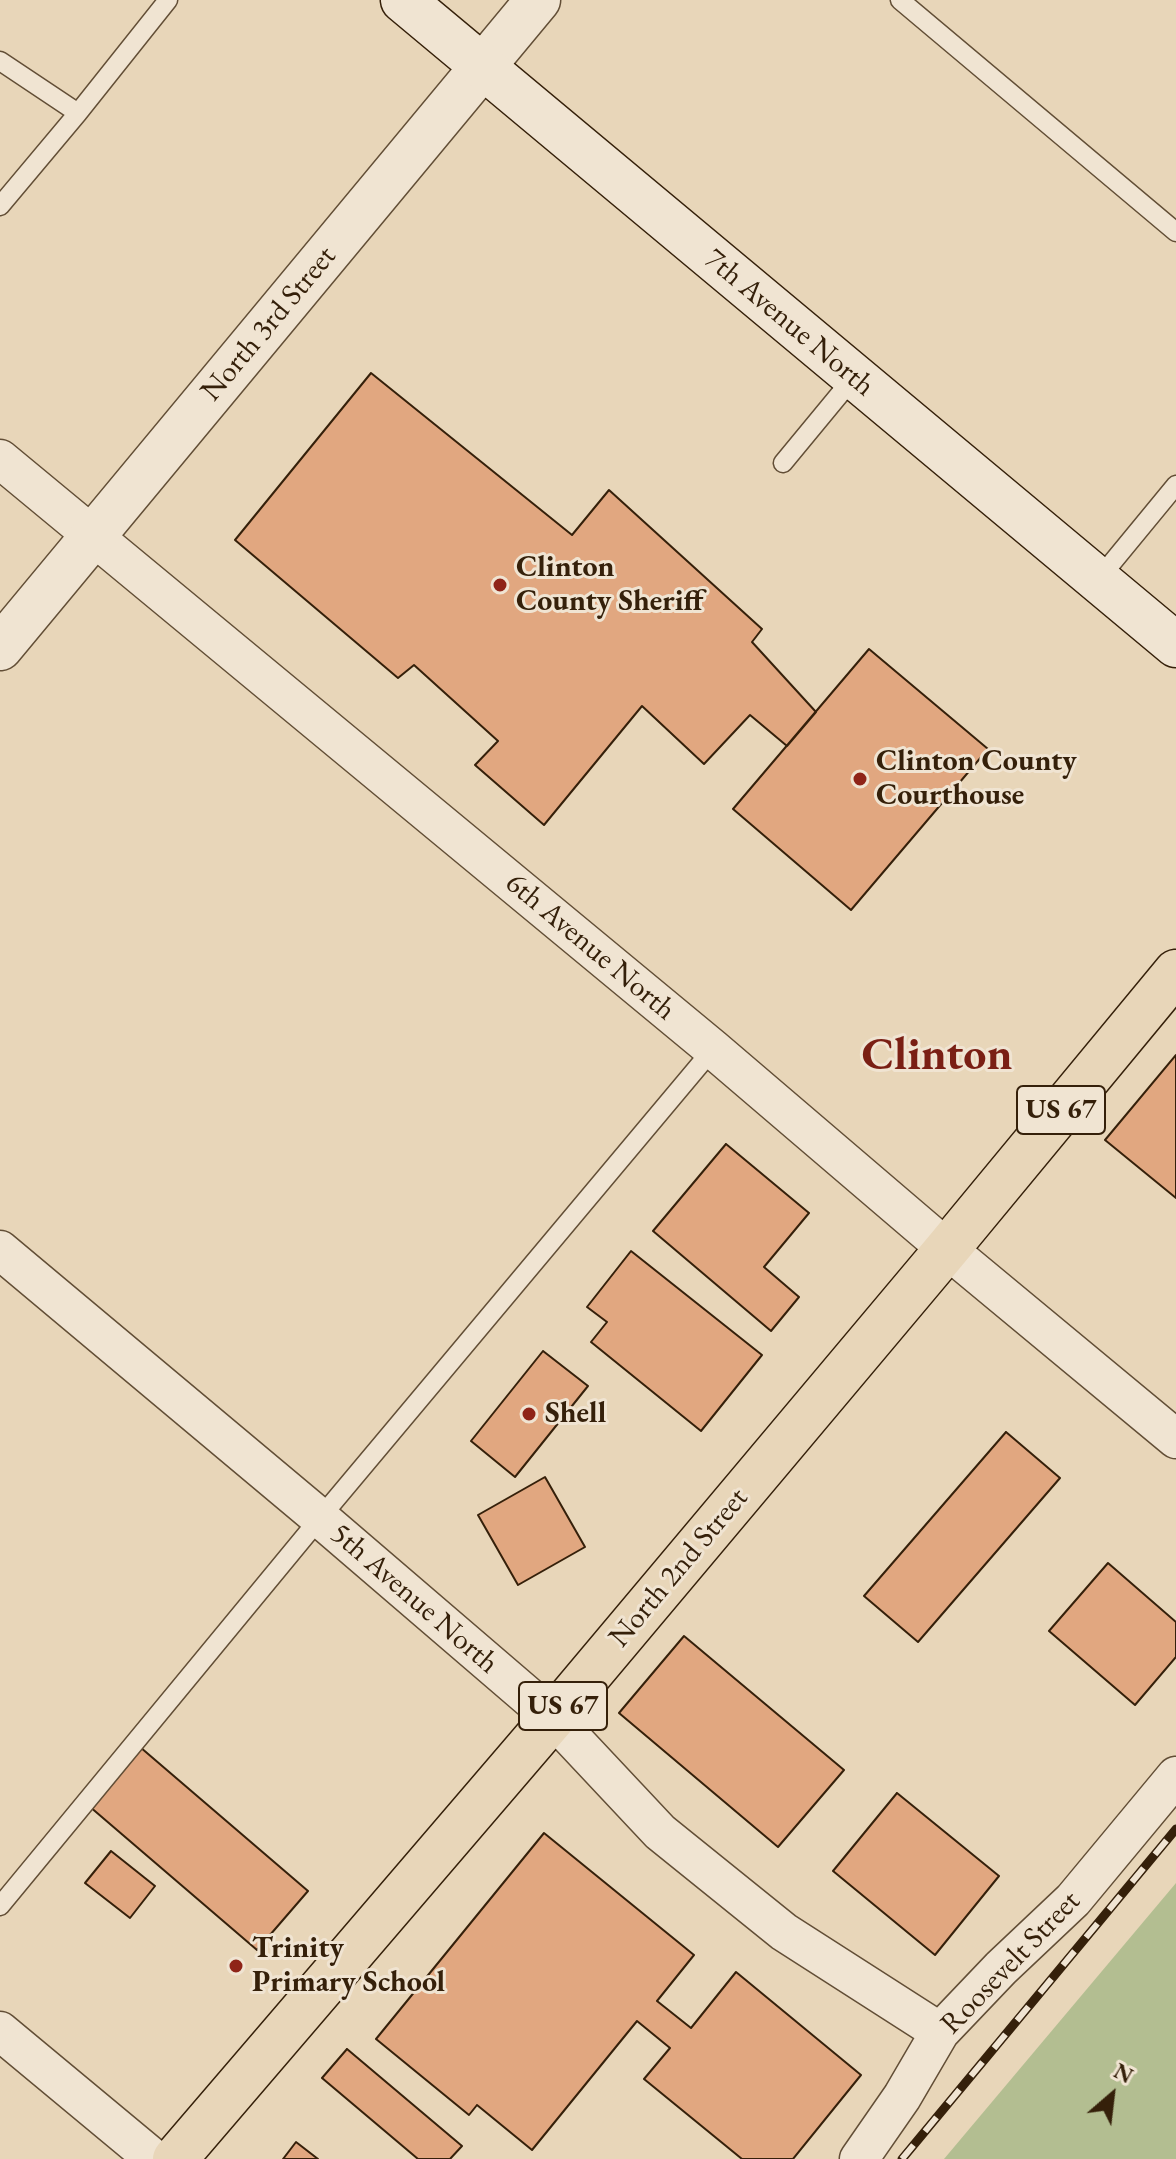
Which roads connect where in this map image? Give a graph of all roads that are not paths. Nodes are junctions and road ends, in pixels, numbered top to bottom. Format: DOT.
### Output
graph roads {
  1 [pos="168,0"];
  2 [pos="403,0"];
  3 [pos="538,0"];
  4 [pos="900,0"];
  5 [pos="0,61"];
  6 [pos="482,66"];
  7 [pos="78,113"];
  8 [pos="0,206"];
  9 [pos="1176,232"];
  10 [pos="854,377"];
  11 [pos="0,459"];
  12 [pos="783,463"];
  13 [pos="1176,485"];
  14 [pos="93,536"];
  15 [pos="1097,581"];
  16 [pos="1176,645"];
  17 [pos="0,648"];
  18 [pos="1176,972"];
  19 [pos="713,1049"];
  20 [pos="947,1249"];
  21 [pos="0,1250"];
  22 [pos="1176,1439"];
  23 [pos="320,1518"];
  24 [pos="553,1718"];
  25 [pos="1176,1776"];
  26 [pos="0,1906"];
  27 [pos="0,2031"];
  28 [pos="940,2032"];
  29 [pos="154,2159"];
  30 [pos="175,2159"];
  31 [pos="859,2159"];
  1 -- 7 [label="lane"];
  2 -- 6 [label="main road, 7th Avenue North"];
  3 -- 6 [label="main road, North 3rd Street"];
  4 -- 9 [label="lane"];
  5 -- 7 [label="lane"];
  6 -- 10 [label="main road, 7th Avenue North"];
  6 -- 14 [label="main road, North 3rd Street"];
  7 -- 8 [label="lane"];
  10 -- 12 [label="lane"];
  10 -- 15 [label="main road, 7th Avenue North"];
  11 -- 14 [label="street, 6th Avenue North"];
  13 -- 15 [label="lane"];
  14 -- 17 [label="main road, North 3rd Street"];
  14 -- 19 [label="street, 6th Avenue North"];
  15 -- 16 [label="main road, 7th Avenue North"];
  18 -- 20 [label="main road, North 2nd Street / US 67"];
  19 -- 20 [label="street, 6th Avenue North"];
  19 -- 23 [label="lane"];
  20 -- 22 [label="street, 6th Avenue North"];
  20 -- 24 [label="main road, North 2nd Street / US 67"];
  21 -- 23 [label="street, 5th Avenue North"];
  23 -- 24 [label="street, 5th Avenue North"];
  23 -- 26 [label="lane"];
  24 -- 28 [label="street, 5th Avenue North"];
  24 -- 30 [label="main road, North 2nd Street / US 67"];
  25 -- 28 [label="street, Roosevelt Street"];
  27 -- 29 [label="street"];
  28 -- 31 [label="street, Roosevelt Street"];
}
